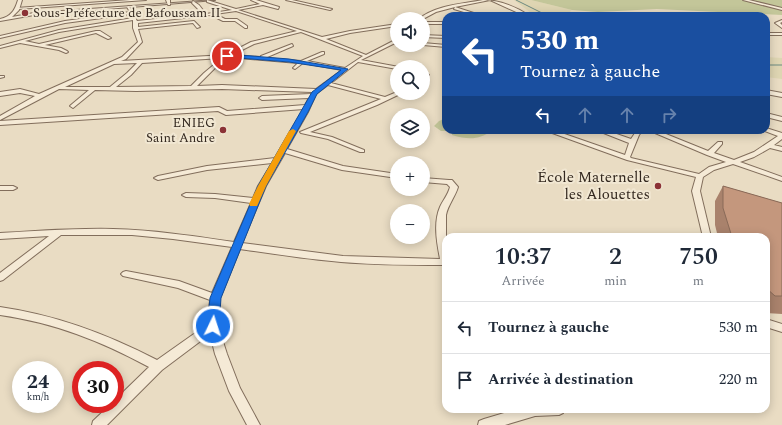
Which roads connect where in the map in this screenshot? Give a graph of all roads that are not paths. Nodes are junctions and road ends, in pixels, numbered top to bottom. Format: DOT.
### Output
graph roads {
  1 [pos="20,0"];
  2 [pos="83,0"];
  3 [pos="144,0"];
  4 [pos="213,0"];
  5 [pos="253,0"];
  6 [pos="288,0"];
  7 [pos="489,0"];
  8 [pos="745,0"];
  9 [pos="208,1"];
  10 [pos="168,2"];
  11 [pos="192,2"];
  12 [pos="86,4"];
  13 [pos="263,4"];
  14 [pos="129,7"];
  15 [pos="453,7"];
  16 [pos="18,8"];
  17 [pos="278,8"];
  18 [pos="330,9"];
  19 [pos="782,9"];
  20 [pos="235,10"];
  21 [pos="469,12"];
  22 [pos="520,12"];
  23 [pos="131,13"];
  24 [pos="212,14"];
  25 [pos="430,14"];
  26 [pos="205,15"];
  27 [pos="8,18"];
  28 [pos="0,20"];
  29 [pos="135,20"];
  30 [pos="782,21"];
  31 [pos="430,23"];
  32 [pos="442,23"];
  33 [pos="390,26"];
  34 [pos="198,27"];
  35 [pos="246,27"];
  36 [pos="782,27"];
  37 [pos="135,28"];
  38 [pos="300,31"];
  39 [pos="770,34"];
  40 [pos="775,34"];
  41 [pos="782,34"];
  42 [pos="430,36"];
  43 [pos="442,37"];
  44 [pos="0,38"];
  45 [pos="109,38"];
  46 [pos="323,38"];
  47 [pos="782,39"];
  48 [pos="17,42"];
  49 [pos="390,44"];
  50 [pos="40,45"];
  51 [pos="292,45"];
  52 [pos="430,45"];
  53 [pos="442,46"];
  54 [pos="0,47"];
  55 [pos="66,52"];
  56 [pos="322,53"];
  57 [pos="227,56"];
  58 [pos="366,56"];
  59 [pos="262,58"];
  60 [pos="141,61"];
  61 [pos="357,61"];
  62 [pos="302,62"];
  63 [pos="113,63"];
  64 [pos="390,67"];
  65 [pos="295,68"];
  66 [pos="345,69"];
  67 [pos="326,83"];
  68 [pos="193,87"];
  69 [pos="60,88"];
  70 [pos="93,89"];
  71 [pos="111,89"];
  72 [pos="315,93"];
  73 [pos="0,94"];
  74 [pos="770,94"];
  75 [pos="782,95"];
  76 [pos="40,96"];
  77 [pos="390,97"];
  78 [pos="262,98"];
  79 [pos="386,99"];
  80 [pos="73,106"];
  81 [pos="307,107"];
  82 [pos="770,116"];
  83 [pos="0,118"];
  84 [pos="782,119"];
  85 [pos="0,123"];
  86 [pos="293,132"];
  87 [pos="305,132"];
  88 [pos="770,132"];
  89 [pos="559,134"];
  90 [pos="610,134"];
  91 [pos="636,134"];
  92 [pos="661,134"];
  93 [pos="782,136"];
  94 [pos="633,142"];
  95 [pos="720,143"];
  96 [pos="771,146"];
  97 [pos="782,149"];
  98 [pos="282,150"];
  99 [pos="362,151"];
  100 [pos="709,154"];
  101 [pos="628,158"];
  102 [pos="208,160"];
  103 [pos="278,160"];
  104 [pos="730,162"];
  105 [pos="208,168"];
  106 [pos="390,175"];
  107 [pos="700,176"];
  108 [pos="158,178"];
  109 [pos="782,179"];
  110 [pos="430,181"];
  111 [pos="0,188"];
  112 [pos="13,188"];
  113 [pos="186,195"];
  114 [pos="255,201"];
  115 [pos="60,232"];
  116 [pos="706,233"];
  117 [pos="0,236"];
  118 [pos="442,242"];
  119 [pos="238,245"];
  120 [pos="442,262"];
  121 [pos="126,274"];
  122 [pos="0,278"];
  123 [pos="215,298"];
  124 [pos="0,311"];
  125 [pos="770,324"];
  126 [pos="213,326"];
  127 [pos="782,328"];
  128 [pos="158,366"];
  129 [pos="525,413"];
  130 [pos="98,425"];
  131 [pos="254,425"];
  132 [pos="484,425"];
  1 -- 16 [label="street"];
  2 -- 12 [label="street"];
  3 -- 12 [label="street"];
  4 -- 9 [label="street"];
  5 -- 13 [label="street"];
  6 -- 18 [label="street"];
  7 -- 15 [label="street"];
  7 -- 22 [label="street"];
  8 -- 19 [label="street"];
  9 -- 11 [label="street"];
  9 -- 20 [label="street"];
  10 -- 11 [label="street"];
  10 -- 14 [label="street"];
  11 -- 26 [label="street"];
  12 -- 16 [label="street"];
  13 -- 17 [label="street"];
  13 -- 20 [label="street"];
  14 -- 23 [label="street"];
  14 -- 27 [label="street"];
  15 -- 21 [label="street"];
  15 -- 25 [label="street"];
  16 -- 27 [label="street"];
  20 -- 24 [label="street"];
  20 -- 38 [label="street"];
  23 -- 29 [label="street"];
  23 -- 44 [label="street"];
  24 -- 26 [label="street"];
  24 -- 35 [label="street"];
  26 -- 29 [label="street"];
  27 -- 28 [label="street"];
  29 -- 37 [label="street"];
  29 -- 48 [label="street"];
  30 -- 36 [label="street"];
  31 -- 32 [label="street"];
  33 -- 46 [label="street"];
  34 -- 37 [label="street"];
  37 -- 63 [label="street"];
  38 -- 46 [label="street"];
  38 -- 57 [label="street"];
  39 -- 40 [label="street"];
  40 -- 41 [label="street"];
  40 -- 47 [label="street"];
  42 -- 43 [label="street"];
  44 -- 48 [label="street"];
  45 -- 50 [label="street"];
  46 -- 58 [label="street"];
  48 -- 50 [label="street"];
  48 -- 54 [label="street"];
  49 -- 58 [label="street"];
  50 -- 55 [label="street"];
  51 -- 59 [label="street"];
  52 -- 53 [label="street"];
  56 -- 62 [label="street"];
  57 -- 59 [label="street"];
  57 -- 60 [label="street"];
  57 -- 68 [label="street"];
  58 -- 61 [label="street"];
  59 -- 62 [label="street"];
  60 -- 63 [label="street"];
  60 -- 71 [label="street"];
  61 -- 64 [label="street"];
  61 -- 66 [label="street"];
  62 -- 65 [label="street"];
  62 -- 66 [label="street"];
  63 -- 69 [label="street"];
  66 -- 67 [label="street"];
  67 -- 72 [label="street"];
  67 -- 79 [label="street"];
  68 -- 71 [label="street"];
  68 -- 72 [label="street"];
  69 -- 70 [label="street"];
  69 -- 76 [label="street"];
  70 -- 71 [label="street"];
  70 -- 80 [label="street"];
  72 -- 78 [label="street"];
  72 -- 81 [label="street"];
  73 -- 76 [label="street"];
  74 -- 75 [label="street"];
  76 -- 83 [label="street"];
  77 -- 79 [label="street"];
  79 -- 87 [label="street"];
  81 -- 85 [label="street"];
  81 -- 86 [label="street"];
  82 -- 84 [label="street"];
  86 -- 87 [label="street"];
  86 -- 98 [label="street"];
  87 -- 99 [label="street"];
  88 -- 93 [label="street"];
  89 -- 101 [label="street"];
  90 -- 94 [label="street"];
  91 -- 94 [label="street"];
  92 -- 100 [label="street"];
  93 -- 96 [label="street"];
  94 -- 101 [label="street"];
  95 -- 100 [label="street"];
  96 -- 97 [label="street"];
  96 -- 104 [label="street"];
  98 -- 103 [label="street"];
  98 -- 106 [label="street"];
  100 -- 104 [label="street"];
  101 -- 107 [label="street"];
  102 -- 105 [label="street"];
  103 -- 105 [label="street"];
  103 -- 114 [label="street"];
  104 -- 107 [label="street"];
  104 -- 109 [label="street"];
  105 -- 108 [label="street"];
  107 -- 116 [label="street"];
  110 -- 118 [label="street"];
  111 -- 112 [label="street"];
  113 -- 114 [label="street"];
  114 -- 119 [label="street"];
  115 -- 117 [label="street"];
  115 -- 119 [label="street"];
  115 -- 122 [label="street"];
  119 -- 120 [label="street"];
  119 -- 123 [label="street"];
  121 -- 123 [label="street"];
  123 -- 126 [label="street"];
  124 -- 128 [label="street"];
  125 -- 127 [label="street"];
  126 -- 128 [label="street"];
  126 -- 131 [label="street"];
  128 -- 130 [label="street"];
  129 -- 132 [label="street"];
}
